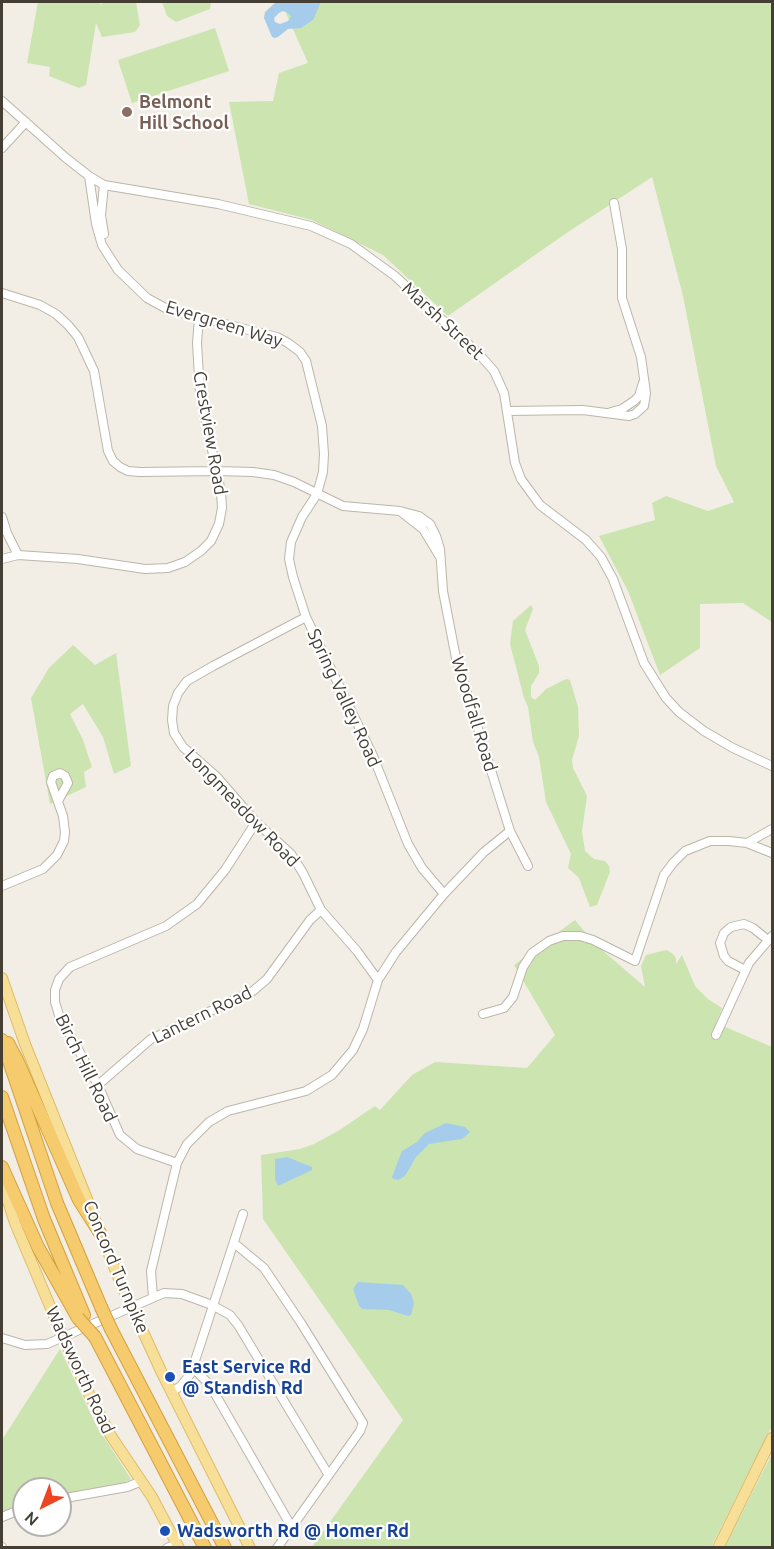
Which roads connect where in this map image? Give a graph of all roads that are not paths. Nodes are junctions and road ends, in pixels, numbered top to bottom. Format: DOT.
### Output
graph roads {
  1 [pos="2,101"];
  2 [pos="26,122"];
  3 [pos="2,148"];
  4 [pos="89,176"];
  5 [pos="104,185"];
  6 [pos="614,203"];
  7 [pos="118,270"];
  8 [pos="2,293"];
  9 [pos="199,318"];
  10 [pos="507,411"];
  11 [pos="216,471"];
  12 [pos="317,494"];
  13 [pos="2,517"];
  14 [pos="18,555"];
  15 [pos="2,559"];
  16 [pos="306,617"];
  17 [pos="772,766"];
  18 [pos="58,801"];
  19 [pos="256,822"];
  20 [pos="772,829"];
  21 [pos="510,831"];
  22 [pos="747,843"];
  23 [pos="772,853"];
  24 [pos="528,866"];
  25 [pos="2,886"];
  26 [pos="444,894"];
  27 [pos="321,910"];
  28 [pos="770,938"];
  29 [pos="744,970"];
  30 [pos="2,978"];
  31 [pos="378,980"];
  32 [pos="483,1014"];
  33 [pos="2,1032"];
  34 [pos="716,1035"];
  35 [pos="2,1040"];
  36 [pos="98,1085"];
  37 [pos="2,1097"];
  38 [pos="177,1163"];
  39 [pos="2,1167"];
  40 [pos="2,1182"];
  41 [pos="243,1214"];
  42 [pos="100,1233"];
  43 [pos="234,1243"];
  44 [pos="153,1297"];
  45 [pos="212,1305"];
  46 [pos="132,1307"];
  47 [pos="81,1316"];
  48 [pos="63,1337"];
  49 [pos="2,1338"];
  50 [pos="193,1368"];
  51 [pos="171,1392"];
  52 [pos="772,1438"];
  53 [pos="328,1474"];
  54 [pos="142,1481"];
  55 [pos="72,1497"];
  56 [pos="291,1526"];
  57 [pos="174,1546"];
  58 [pos="205,1548"];
  59 [pos="225,1548"];
  60 [pos="250,1548"];
  61 [pos="277,1548"];
  62 [pos="718,1548"];
  1 -- 2 [label="street, Marsh Street"];
  2 -- 3 [label="street"];
  2 -- 4 [label="street, Marsh Street"];
  4 -- 5 [label="street, Marsh Street"];
  4 -- 7 [label="street, Evergreen Way"];
  5 -- 7 [label="street, Evergreen Way"];
  5 -- 10 [label="street, Marsh Street"];
  6 -- 10 [label="street"];
  7 -- 9 [label="street, Evergreen Way"];
  8 -- 11 [label="street, Woodfall Road"];
  9 -- 11 [label="street, Crestview Road"];
  9 -- 12 [label="street, Evergreen Way"];
  10 -- 17 [label="street, Marsh Street"];
  11 -- 12 [label="street, Woodfall Road"];
  11 -- 14 [label="street, Crestview Road"];
  12 -- 16 [label="street, Spring Valley Road"];
  12 -- 21 [label="street, Woodfall Road"];
  13 -- 14 [label="street"];
  14 -- 15 [label="street, Crestview Road"];
  16 -- 19 [label="street, Longmeadow Road"];
  16 -- 26 [label="street, Spring Valley Road"];
  18 -- 25 [label="street"];
  19 -- 27 [label="street, Longmeadow Road"];
  19 -- 36 [label="street, Birch Hill Road"];
  20 -- 22 [label="street"];
  21 -- 24 [label="street, Woodfall Road"];
  21 -- 26 [label="street"];
  22 -- 23 [label="street"];
  22 -- 32 [label="street"];
  26 -- 31 [label="street"];
  27 -- 31 [label="street, Longmeadow Road"];
  27 -- 36 [label="street, Lantern Road"];
  28 -- 29 [label="street"];
  28 -- 29 [label="street"];
  29 -- 34 [label="street"];
  30 -- 42 [label="main road, Concord Turnpike"];
  31 -- 38 [label="street"];
  33 -- 42 [label="highway"];
  35 -- 59 [label="highway, Concord Turnpike, bridge"];
  36 -- 38 [label="street, Birch Hill Road"];
  37 -- 47 [label="highway"];
  38 -- 44 [label="street"];
  39 -- 47 [label="highway"];
  40 -- 48 [label="main road, Wadsworth Road"];
  41 -- 43 [label="street"];
  42 -- 46 [label="main road, Concord Turnpike"];
  43 -- 45 [label="street"];
  43 -- 53 [label="street"];
  44 -- 45 [label="street"];
  44 -- 46 [label="street"];
  45 -- 50 [label="street"];
  45 -- 53 [label="street"];
  46 -- 48 [label="street"];
  46 -- 51 [label="main road, Concord Turnpike"];
  47 -- 58 [label="highway, bridge"];
  48 -- 49 [label="street"];
  48 -- 54 [label="main road, Wadsworth Road"];
  50 -- 51 [label="street"];
  50 -- 56 [label="street"];
  51 -- 60 [label="main road, Concord Turnpike"];
  52 -- 62 [label="main road"];
  53 -- 56 [label="street"];
  54 -- 55 [label="street"];
  54 -- 57 [label="main road, Wadsworth Road"];
  56 -- 61 [label="street"];
}
